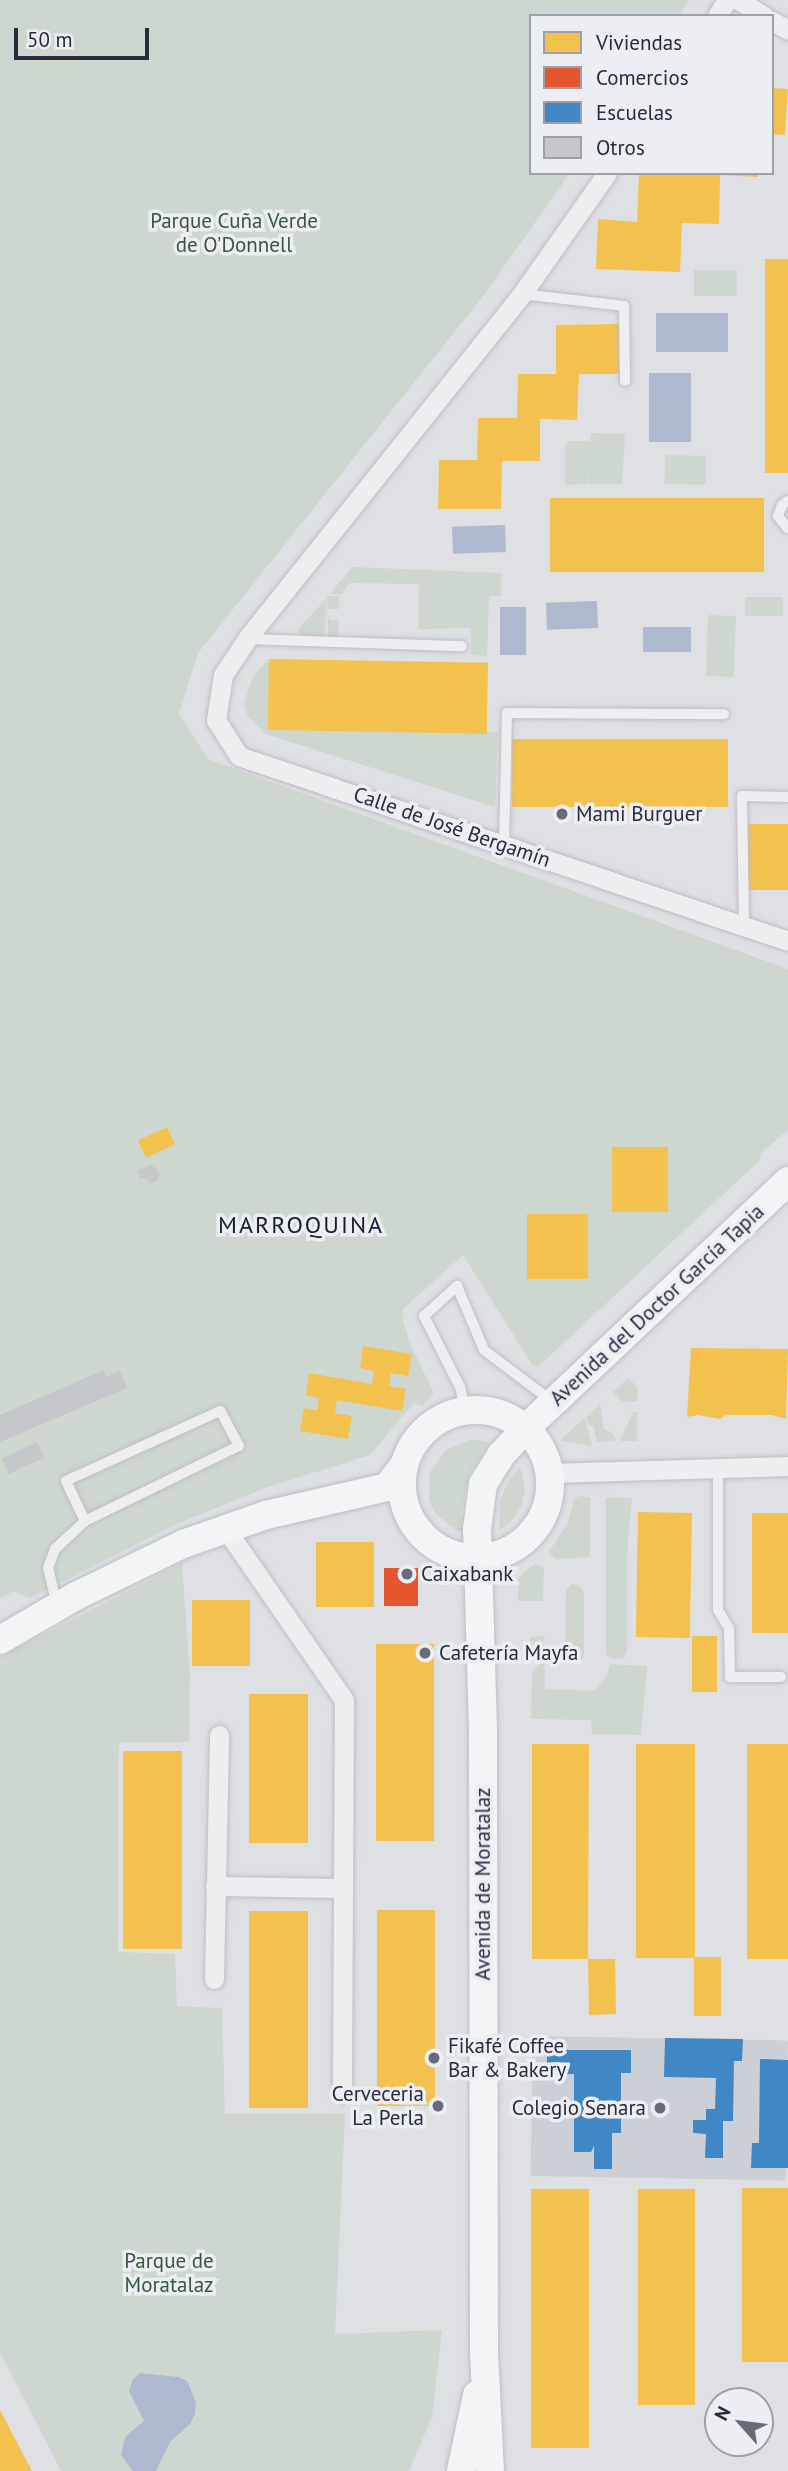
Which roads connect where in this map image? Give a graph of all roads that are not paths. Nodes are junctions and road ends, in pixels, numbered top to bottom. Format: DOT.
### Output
graph roads {
  1 [pos="737,0"];
  2 [pos="761,14"];
  3 [pos="606,175"];
  4 [pos="522,294"];
  5 [pos="625,381"];
  6 [pos="788,501"];
  7 [pos="788,530"];
  8 [pos="247,639"];
  9 [pos="463,646"];
  10 [pos="724,714"];
  11 [pos="788,797"];
  12 [pos="504,844"];
  13 [pos="744,924"];
  14 [pos="788,941"];
  15 [pos="788,1181"];
  16 [pos="553,1402"];
  17 [pos="465,1410"];
  18 [pos="526,1428"];
  19 [pos="788,1466"];
  20 [pos="718,1469"];
  21 [pos="550,1472"];
  22 [pos="398,1483"];
  23 [pos="85,1521"];
  24 [pos="225,1528"];
  25 [pos="480,1558"];
  26 [pos="58,1606"];
  27 [pos="0,1640"];
  28 [pos="781,1677"];
  29 [pos="219,1735"];
  30 [pos="215,1886"];
  31 [pos="343,1888"];
  32 [pos="214,1979"];
  33 [pos="342,2094"];
  34 [pos="484,2354"];
  35 [pos="461,2471"];
  36 [pos="490,2471"];
  1 -- 2 [label="street"];
  3 -- 4 [label="street, Calle de José Bergamín"];
  4 -- 5 [label="lane"];
  4 -- 8 [label="street, Calle de José Bergamín"];
  6 -- 7 [label="lane"];
  8 -- 9 [label="lane"];
  8 -- 12 [label="street, Calle de José Bergamín"];
  10 -- 12 [label="lane"];
  11 -- 13 [label="lane"];
  12 -- 13 [label="street, Calle de José Bergamín"];
  13 -- 14 [label="street, Calle de José Bergamín"];
  15 -- 16 [label="main road, Avenida del Doctor García Tapia"];
  16 -- 17 [label="lane"];
  16 -- 18 [label="main road, Avenida del Doctor García Tapia"];
  17 -- 18 [label="main road"];
  17 -- 22 [label="main road"];
  18 -- 21 [label="main road"];
  18 -- 25 [label="main road, Avenida de Moratalaz"];
  19 -- 20 [label="street"];
  20 -- 21 [label="street"];
  20 -- 28 [label="lane"];
  21 -- 25 [label="main road"];
  22 -- 24 [label="main road"];
  22 -- 25 [label="main road"];
  23 -- 23 [label="lane"];
  23 -- 26 [label="lane"];
  24 -- 26 [label="main road"];
  24 -- 31 [label="street"];
  25 -- 34 [label="main road, Avenida de Moratalaz"];
  26 -- 27 [label="main road"];
  29 -- 30 [label="street"];
  30 -- 31 [label="street"];
  30 -- 32 [label="street"];
  31 -- 33 [label="street"];
  34 -- 35 [label="main road, Avenida de Moratalaz"];
  34 -- 36 [label="main road, Avenida de Moratalaz"];
}
